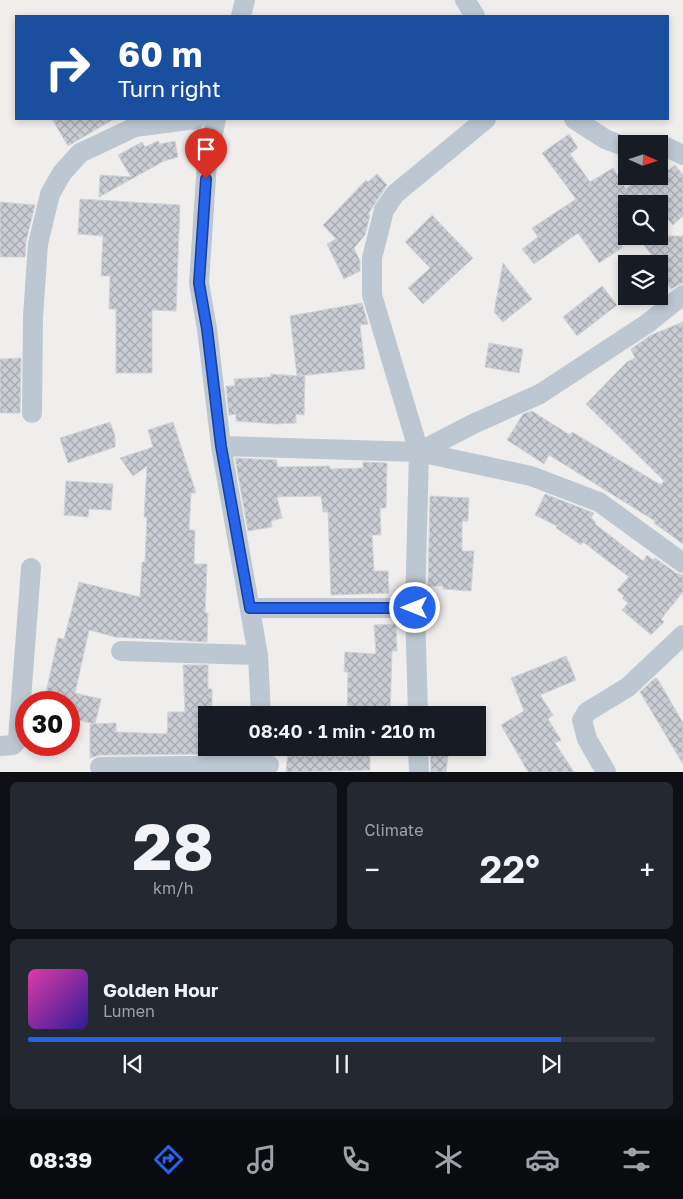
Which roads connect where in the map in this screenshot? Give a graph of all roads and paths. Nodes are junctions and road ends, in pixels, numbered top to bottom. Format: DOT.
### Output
graph roads {
  1 [pos="245,0"];
  2 [pos="465,0"];
  3 [pos="241,15"];
  4 [pos="474,15"];
  5 [pos="188,120"];
  6 [pos="216,120"];
  7 [pos="485,120"];
  8 [pos="576,120"];
  9 [pos="618,144"];
  10 [pos="668,148"];
  11 [pos="683,155"];
  12 [pos="683,295"];
  13 [pos="32,413"];
  14 [pos="221,446"];
  15 [pos="419,452"];
  16 [pos="683,563"];
  17 [pos="31,568"];
  18 [pos="250,608"];
  19 [pos="415,608"];
  20 [pos="683,634"];
  21 [pos="121,651"];
  22 [pos="258,655"];
  23 [pos="261,706"];
  24 [pos="418,706"];
  25 [pos="0,746"];
  26 [pos="418,756"];
  27 [pos="268,761"];
  28 [pos="100,767"];
  29 [pos="419,772"];
  30 [pos="606,772"];
  1 -- 3 [label="street"];
  2 -- 4 [label="street"];
  5 -- 13 [label="street"];
  6 -- 14 [label="street"];
  7 -- 15 [label="street"];
  8 -- 9 [label="street"];
  10 -- 11 [label="street"];
  12 -- 15 [label="street"];
  14 -- 15 [label="street"];
  14 -- 18 [label="street"];
  15 -- 16 [label="street"];
  15 -- 19 [label="street"];
  17 -- 25 [label="street"];
  18 -- 19 [label="street"];
  18 -- 22 [label="street"];
  19 -- 24 [label="street"];
  20 -- 30 [label="street"];
  21 -- 22 [label="street"];
  22 -- 23 [label="street"];
  26 -- 29 [label="street"];
  27 -- 28 [label="street"];
}
